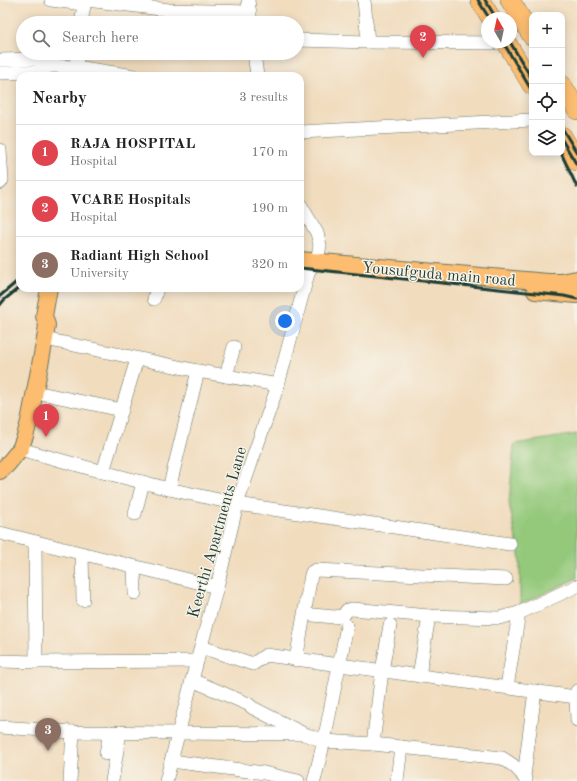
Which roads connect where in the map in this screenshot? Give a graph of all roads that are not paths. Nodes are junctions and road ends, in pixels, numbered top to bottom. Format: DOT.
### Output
graph roads {
  1 [pos="51,0"];
  2 [pos="364,0"];
  3 [pos="480,0"];
  4 [pos="510,0"];
  5 [pos="85,1"];
  6 [pos="169,5"];
  7 [pos="250,12"];
  8 [pos="487,12"];
  9 [pos="82,16"];
  10 [pos="529,31"];
  11 [pos="304,40"];
  12 [pos="368,42"];
  13 [pos="481,42"];
  14 [pos="510,48"];
  15 [pos="0,60"];
  16 [pos="16,60"];
  17 [pos="38,60"];
  18 [pos="77,60"];
  19 [pos="255,60"];
  20 [pos="50,66"];
  21 [pos="0,72"];
  22 [pos="76,72"];
  23 [pos="256,72"];
  24 [pos="531,84"];
  25 [pos="565,90"];
  26 [pos="577,110"];
  27 [pos="529,120"];
  28 [pos="304,132"];
  29 [pos="565,141"];
  30 [pos="0,150"];
  31 [pos="577,161"];
  32 [pos="0,183"];
  33 [pos="304,211"];
  34 [pos="306,266"];
  35 [pos="577,279"];
  36 [pos="48,292"];
  37 [pos="59,292"];
  38 [pos="300,292"];
  39 [pos="577,295"];
  40 [pos="46,332"];
  41 [pos="234,347"];
  42 [pos="137,359"];
  43 [pos="198,371"];
  44 [pos="226,376"];
  45 [pos="278,385"];
  46 [pos="35,392"];
  47 [pos="122,410"];
  48 [pos="20,449"];
  49 [pos="0,471"];
  50 [pos="103,472"];
  51 [pos="143,482"];
  52 [pos="169,489"];
  53 [pos="237,504"];
  54 [pos="135,514"];
  55 [pos="0,533"];
  56 [pos="35,542"];
  57 [pos="510,544"];
  58 [pos="82,554"];
  59 [pos="134,567"];
  60 [pos="506,579"];
  61 [pos="577,586"];
  62 [pos="217,587"];
  63 [pos="134,593"];
  64 [pos="83,600"];
  65 [pos="520,613"];
  66 [pos="313,615"];
  67 [pos="429,616"];
  68 [pos="390,625"];
  69 [pos="347,626"];
  70 [pos="201,647"];
  71 [pos="0,660"];
  72 [pos="296,660"];
  73 [pos="197,661"];
  74 [pos="36,662"];
  75 [pos="339,666"];
  76 [pos="382,671"];
  77 [pos="419,676"];
  78 [pos="192,680"];
  79 [pos="507,688"];
  80 [pos="535,691"];
  81 [pos="577,694"];
  82 [pos="577,720"];
  83 [pos="0,727"];
  84 [pos="73,732"];
  85 [pos="115,732"];
  86 [pos="179,732"];
  87 [pos="304,734"];
  88 [pos="324,741"];
  89 [pos="373,744"];
  90 [pos="401,747"];
  91 [pos="171,761"];
  92 [pos="525,778"];
  93 [pos="70,781"];
  94 [pos="112,781"];
  95 [pos="166,781"];
  96 [pos="298,781"];
  97 [pos="314,781"];
  98 [pos="397,781"];
  1 -- 5 [label="street"];
  2 -- 12 [label="street"];
  3 -- 8 [label="highway"];
  4 -- 10 [label="highway"];
  5 -- 6 [label="street"];
  5 -- 9 [label="street"];
  6 -- 7 [label="street"];
  11 -- 12 [label="street"];
  12 -- 13 [label="street"];
  14 -- 24 [label="highway"];
  15 -- 16 [label="street"];
  17 -- 20 [label="street"];
  18 -- 22 [label="street"];
  19 -- 23 [label="street"];
  20 -- 21 [label="street"];
  20 -- 22 [label="street"];
  25 -- 26 [label="highway"];
  27 -- 28 [label="street"];
  29 -- 31 [label="highway"];
  30 -- 32 [label="street"];
  33 -- 34 [label="street, Keerthi Apartments Lane"];
  34 -- 35 [label="main road, Yousufguda main road"];
  34 -- 39 [label="main road, Yousufguda main road"];
  36 -- 40 [label="main road"];
  37 -- 40 [label="main road"];
  38 -- 45 [label="street, Keerthi Apartments Lane"];
  40 -- 42 [label="street"];
  40 -- 46 [label="main road"];
  41 -- 44 [label="street"];
  42 -- 43 [label="street"];
  42 -- 47 [label="street"];
  43 -- 44 [label="street"];
  43 -- 52 [label="street"];
  44 -- 45 [label="street"];
  45 -- 53 [label="street, Keerthi Apartments Lane"];
  46 -- 47 [label="street"];
  46 -- 48 [label="main road"];
  47 -- 50 [label="street"];
  48 -- 49 [label="main road"];
  48 -- 50 [label="street"];
  50 -- 51 [label="street"];
  51 -- 52 [label="street"];
  51 -- 54 [label="street"];
  52 -- 53 [label="street"];
  53 -- 57 [label="street"];
  53 -- 62 [label="street, Keerthi Apartments Lane"];
  55 -- 56 [label="street"];
  56 -- 58 [label="street"];
  56 -- 74 [label="street"];
  58 -- 59 [label="street"];
  58 -- 64 [label="street"];
  59 -- 62 [label="street"];
  59 -- 63 [label="street"];
  60 -- 72 [label="street"];
  61 -- 65 [label="street"];
  62 -- 70 [label="street, Keerthi Apartments Lane"];
  65 -- 67 [label="street"];
  65 -- 79 [label="street"];
  66 -- 67 [label="street"];
  67 -- 77 [label="street"];
  68 -- 76 [label="street"];
  69 -- 75 [label="street"];
  70 -- 72 [label="street"];
  70 -- 73 [label="street, Keerthi Apartments Lane"];
  71 -- 74 [label="street"];
  72 -- 75 [label="street"];
  73 -- 74 [label="street"];
  73 -- 78 [label="street, Keerthi Apartments Lane"];
  75 -- 76 [label="street"];
  75 -- 88 [label="street"];
  76 -- 77 [label="street"];
  76 -- 89 [label="street"];
  77 -- 79 [label="street"];
  78 -- 86 [label="street, Keerthi Apartments Lane"];
  78 -- 87 [label="street"];
  79 -- 80 [label="street"];
  80 -- 81 [label="street"];
  80 -- 92 [label="street"];
  81 -- 82 [label="street"];
  83 -- 84 [label="street"];
  84 -- 85 [label="street"];
  84 -- 93 [label="street"];
  85 -- 86 [label="street"];
  85 -- 94 [label="street"];
  86 -- 87 [label="street"];
  86 -- 91 [label="street, Keerthi Apartments Lane"];
  87 -- 88 [label="street"];
  88 -- 89 [label="street"];
  88 -- 97 [label="street"];
  89 -- 90 [label="street"];
  90 -- 92 [label="street"];
  90 -- 98 [label="street"];
  91 -- 95 [label="street, Keerthi Apartments Lane"];
  91 -- 96 [label="street"];
}
